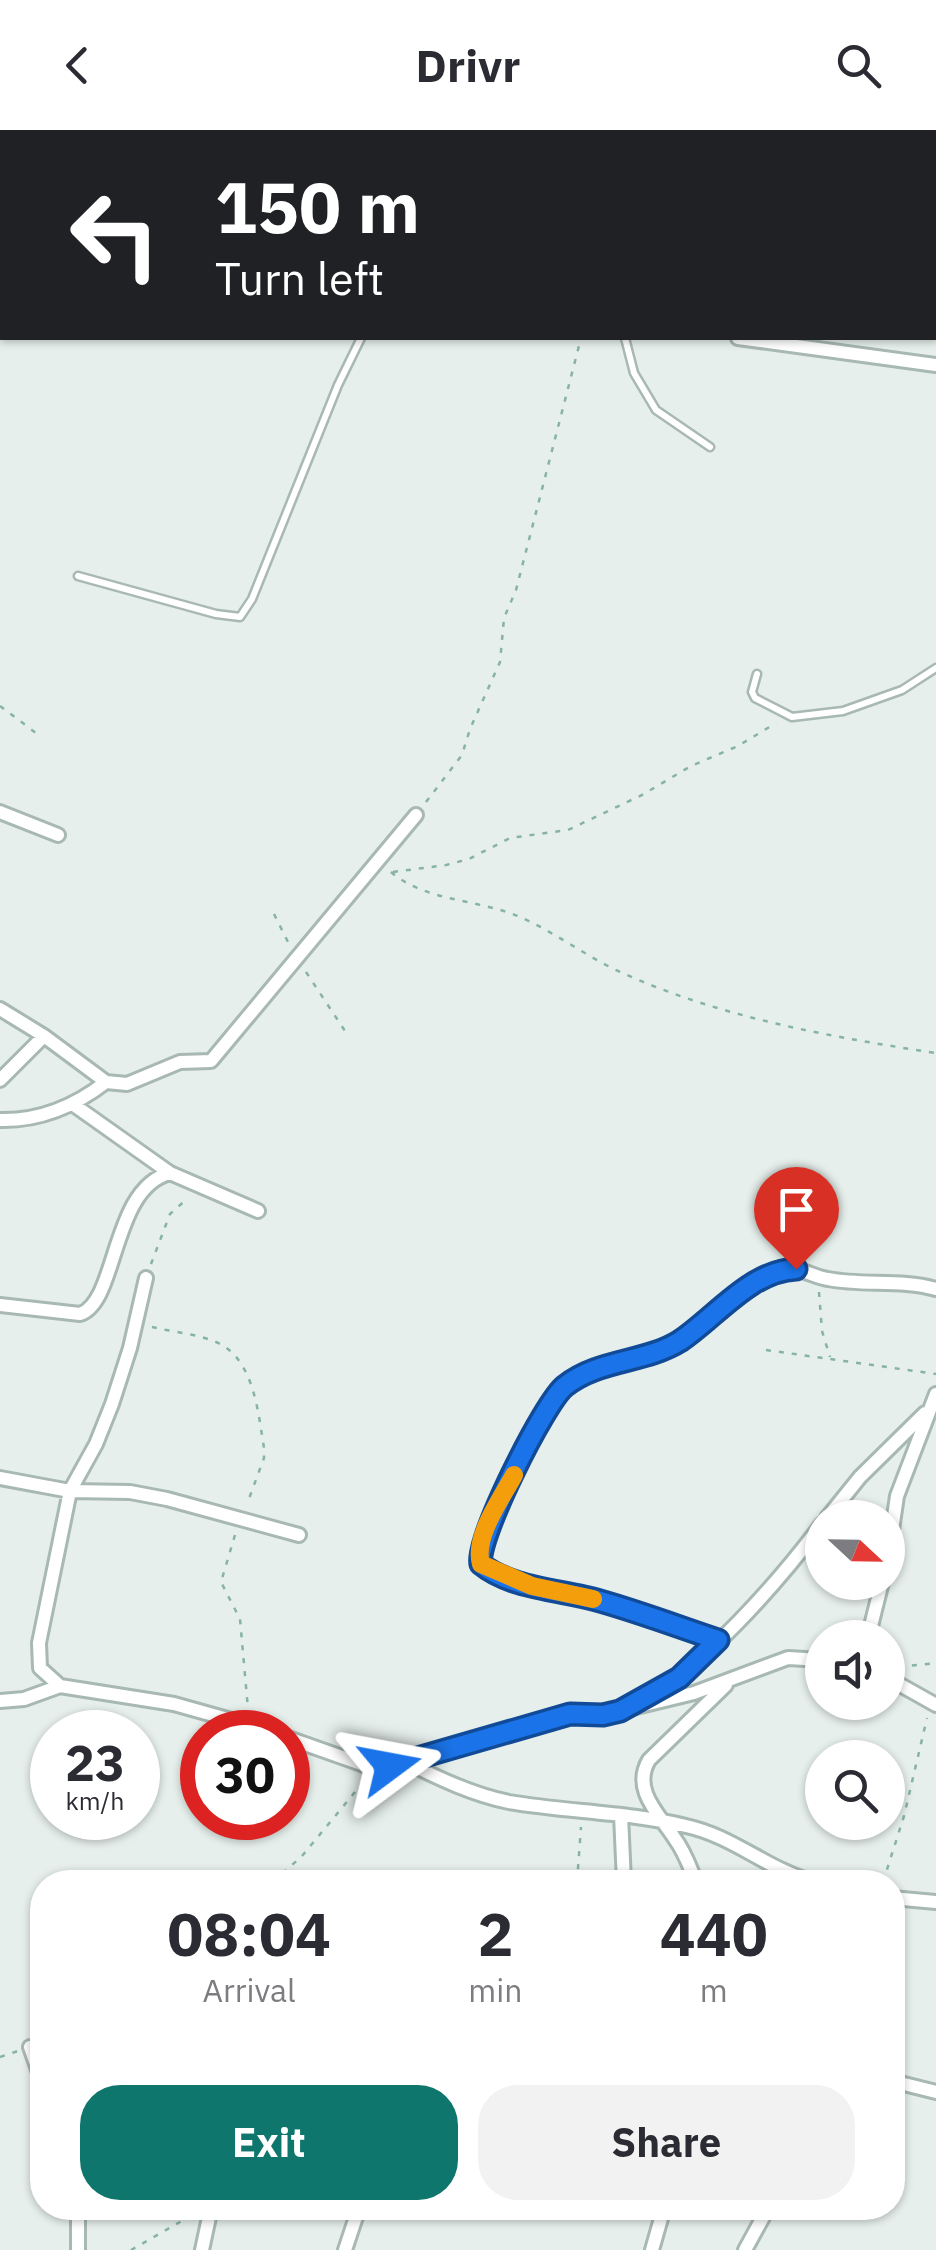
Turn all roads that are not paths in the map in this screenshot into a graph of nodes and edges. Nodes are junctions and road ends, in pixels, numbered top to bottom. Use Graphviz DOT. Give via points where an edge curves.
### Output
graph roads {
  1 [pos="361,340"];
  2 [pos="625,340"];
  3 [pos="753,340"];
  4 [pos="936,365"];
  5 [pos="710,446"];
  6 [pos="78,576"];
  7 [pos="936,668"];
  8 [pos="757,674"];
  9 [pos="0,812"];
  10 [pos="416,816"];
  11 [pos="58,835"];
  12 [pos="0,1010"];
  13 [pos="44,1036"];
  14 [pos="0,1080"];
  15 [pos="106,1082"];
  16 [pos="74,1105"];
  17 [pos="0,1120"];
  18 [pos="170,1173"];
  19 [pos="258,1211"];
  20 [pos="146,1278"];
  21 [pos="936,1289"];
  22 [pos="0,1305"];
  23 [pos="936,1394"];
  24 [pos="930,1408"];
  25 [pos="0,1478"];
  26 [pos="70,1491"];
  27 [pos="841,1500"];
  28 [pos="896,1500"];
  29 [pos="299,1535"];
  30 [pos="805,1542"];
  31 [pos="718,1640"];
  32 [pos="805,1659"];
  33 [pos="732,1680"];
  34 [pos="905,1684"];
  35 [pos="60,1686"];
  36 [pos="0,1701"];
  37 [pos="933,1704"];
  38 [pos="192,1710"];
  39 [pos="620,1711"];
  40 [pos="310,1746"];
  41 [pos="408,1763"];
  42 [pos="621,1815"];
  43 [pos="662,1821"];
  44 [pos="623,1870"];
  45 [pos="691,1870"];
  46 [pos="780,1870"];
  47 [pos="905,1899"];
  48 [pos="936,1902"];
  49 [pos="905,2084"];
  50 [pos="936,2092"];
  51 [pos="78,2220"];
  52 [pos="206,2220"];
  53 [pos="355,2220"];
  54 [pos="661,2220"];
  55 [pos="762,2220"];
  56 [pos="78,2250"];
  57 [pos="202,2250"];
  58 [pos="345,2250"];
  59 [pos="652,2250"];
  60 [pos="746,2250"];
  1 -- 6 [label="lane" via="240,617"];
  2 -- 5 [label="lane" via="634,374 656,410"];
  3 -- 4 [label="street"];
  7 -- 8 [label="lane" via="884,698 792,717 755,698"];
  9 -- 11 [label="street"];
  10 -- 15 [label="street" via="211,1061 180,1062 126,1084"];
  12 -- 13 [label="street"];
  13 -- 14 [label="street"];
  13 -- 15 [label="street"];
  15 -- 16 [label="street"];
  16 -- 17 [label="street"];
  16 -- 18 [label="street"];
  18 -- 19 [label="street"];
  18 -- 22 [label="street" via="158,1176 132,1206 88,1312"];
  20 -- 26 [label="street" via="112,1404"];
  21 -- 31 [label="street" via="780,1271 672,1346 616,1361 563,1387 533,1435 487,1528 481,1564 532,1586 606,1602"];
  23 -- 24 [label="street"];
  24 -- 27 [label="street"];
  24 -- 28 [label="street"];
  25 -- 26 [label="street"];
  26 -- 29 [label="street" via="130,1492"];
  26 -- 35 [label="street" via="38,1644 40,1668"];
  30 -- 31 [label="street"];
  31 -- 39 [label="street" via="679,1678"];
  32 -- 33 [label="street" via="788,1658"];
  33 -- 39 [label="street"];
  33 -- 43 [label="street" via="645,1767 646,1795"];
  34 -- 37 [label="street"];
  35 -- 36 [label="street"];
  35 -- 38 [label="street"];
  39 -- 41 [label="street" via="570,1714"];
  40 -- 41 [label="street" via="374,1768"];
  41 -- 42 [label="street" via="497,1799"];
  42 -- 43 [label="street"];
  42 -- 44 [label="street"];
  43 -- 45 [label="street"];
  43 -- 46 [label="street" via="715,1834"];
  47 -- 48 [label="street"];
  49 -- 50 [label="street"];
  51 -- 56 [label="street"];
  52 -- 57 [label="street"];
  53 -- 58 [label="street"];
  54 -- 59 [label="street"];
  55 -- 60 [label="street"];
}
